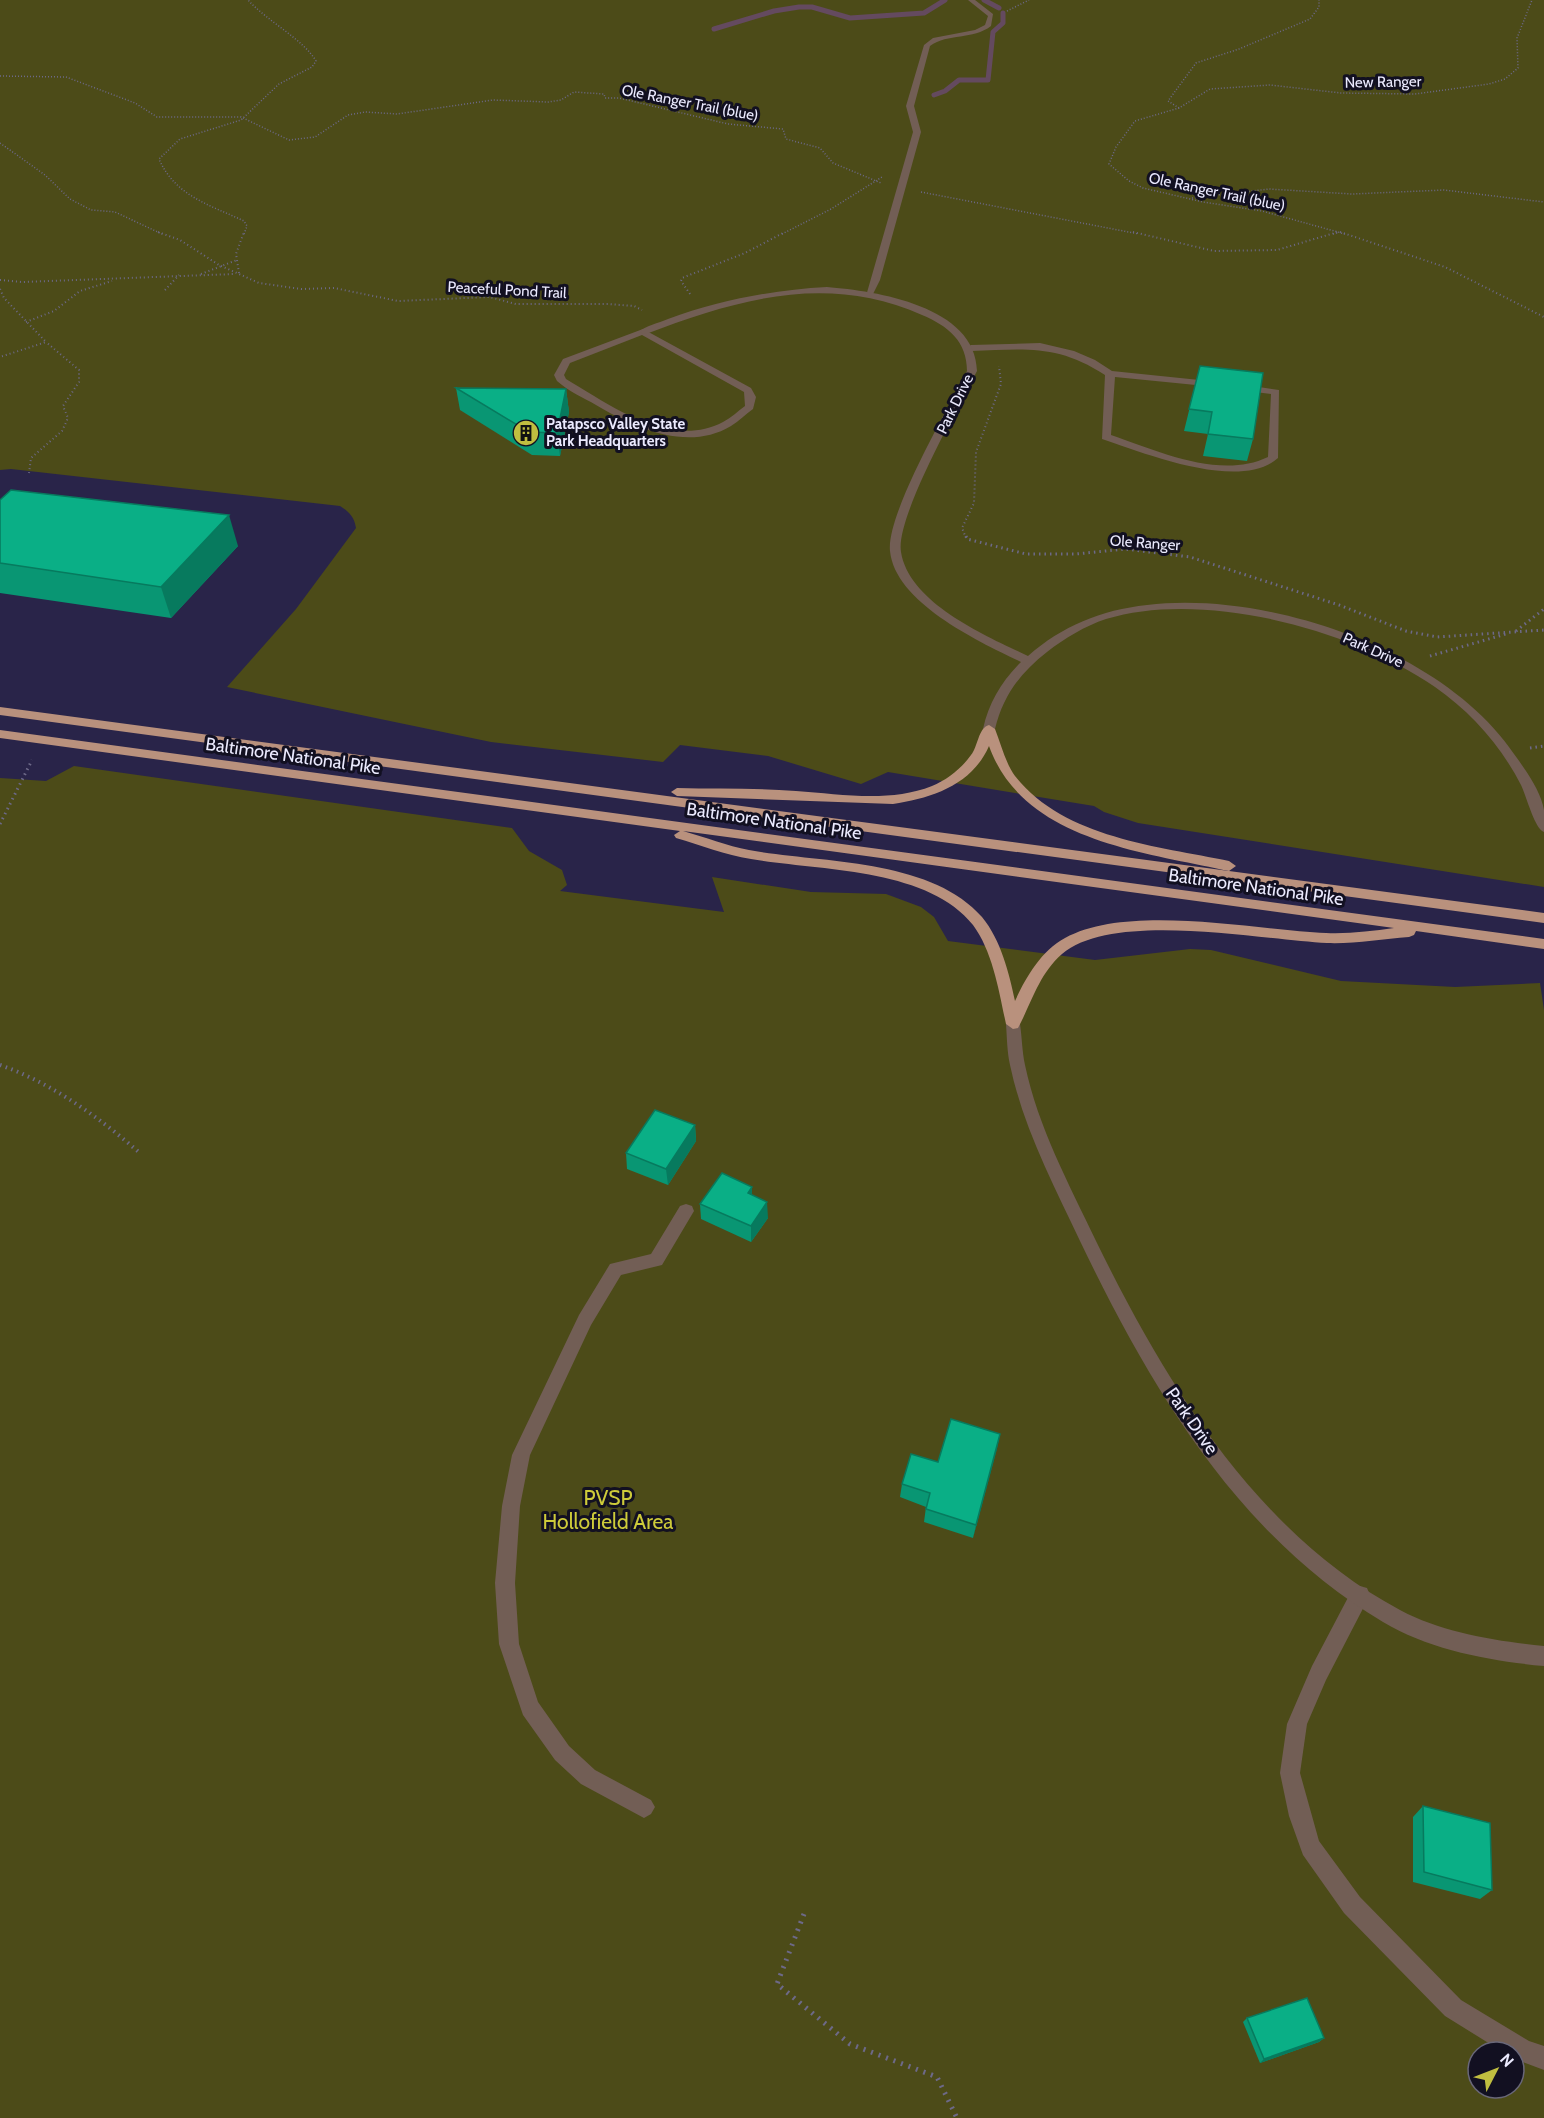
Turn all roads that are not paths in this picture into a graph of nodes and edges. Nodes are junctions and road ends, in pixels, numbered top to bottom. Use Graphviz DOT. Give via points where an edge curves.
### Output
graph roads {
  1 [pos="971,0"];
  2 [pos="869,294"];
  3 [pos="643,332"];
  4 [pos="971,348"];
  5 [pos="1110,374"];
  6 [pos="1029,661"];
  7 [pos="0,711"];
  8 [pos="989,729"];
  9 [pos="0,734"];
  10 [pos="599,790"];
  11 [pos="632,820"];
  12 [pos="1544,828"];
  13 [pos="1317,886"];
  14 [pos="1544,918"];
  15 [pos="1439,930"];
  16 [pos="1544,944"];
  17 [pos="1013,1024"];
  18 [pos="686,1210"];
  19 [pos="1360,1595"];
  20 [pos="1544,1656"];
  21 [pos="644,1807"];
  22 [pos="1544,2058"];
  1 -- 2 [label="street" via="991,15 988,26 977,32 935,39 927,45 910,106 917,132"];
  2 -- 3 [label="street, Park Drive" via="795,290 748,296"];
  2 -- 4 [label="street, Park Drive" via="927,313 955,330"];
  3 -- 3 [label="street, Park Drive" via="566,361 559,375 562,381 643,427 664,433 705,431 741,416 750,407 748,390"];
  4 -- 5 [label="street" via="1040,346 1071,352"];
  4 -- 6 [label="street, Park Drive" via="972,371 900,517 895,549 907,579 934,606 972,632"];
  5 -- 5 [label="street" via="1106,437 1210,466 1247,469 1273,458 1276,392"];
  6 -- 8 [label="street, Park Drive" via="999,695"];
  6 -- 12 [label="street, Park Drive" via="1069,632 1108,615 1144,609 1232,610 1369,646 1405,663 1466,706 1508,751 1525,777"];
  7 -- 10 [label="main road, Baltimore National Pike"];
  8 -- 10 [label="main road" via="977,757 959,776 919,796 857,800"];
  8 -- 13 [label="main road" via="1011,778 1035,803 1077,828"];
  9 -- 11 [label="main road, Baltimore National Pike"];
  10 -- 13 [label="main road, Baltimore National Pike"];
  11 -- 15 [label="main road, Baltimore National Pike"];
  11 -- 17 [label="main road" via="748,854 896,877 936,888 960,903 978,921 1003,981"];
  13 -- 14 [label="main road, Baltimore National Pike"];
  15 -- 16 [label="main road, Baltimore National Pike"];
  15 -- 17 [label="main road" via="1330,938 1177,927 1118,928 1080,937 1054,954 1029,983"];
  17 -- 19 [label="street, Park Drive" via="1017,1065 1034,1116 1110,1287 1149,1356 1199,1436 1280,1532 1337,1581"];
  18 -- 21 [label="street" via="656,1260 616,1269 585,1320 521,1455 511,1506 506,1572 509,1644 530,1708 562,1753 588,1777"];
  19 -- 20 [label="street, Park Drive" via="1392,1617 1456,1641"];
  19 -- 22 [label="street" via="1319,1672 1297,1724 1290,1773 1311,1847 1352,1905 1453,2008 1523,2051"];
}
